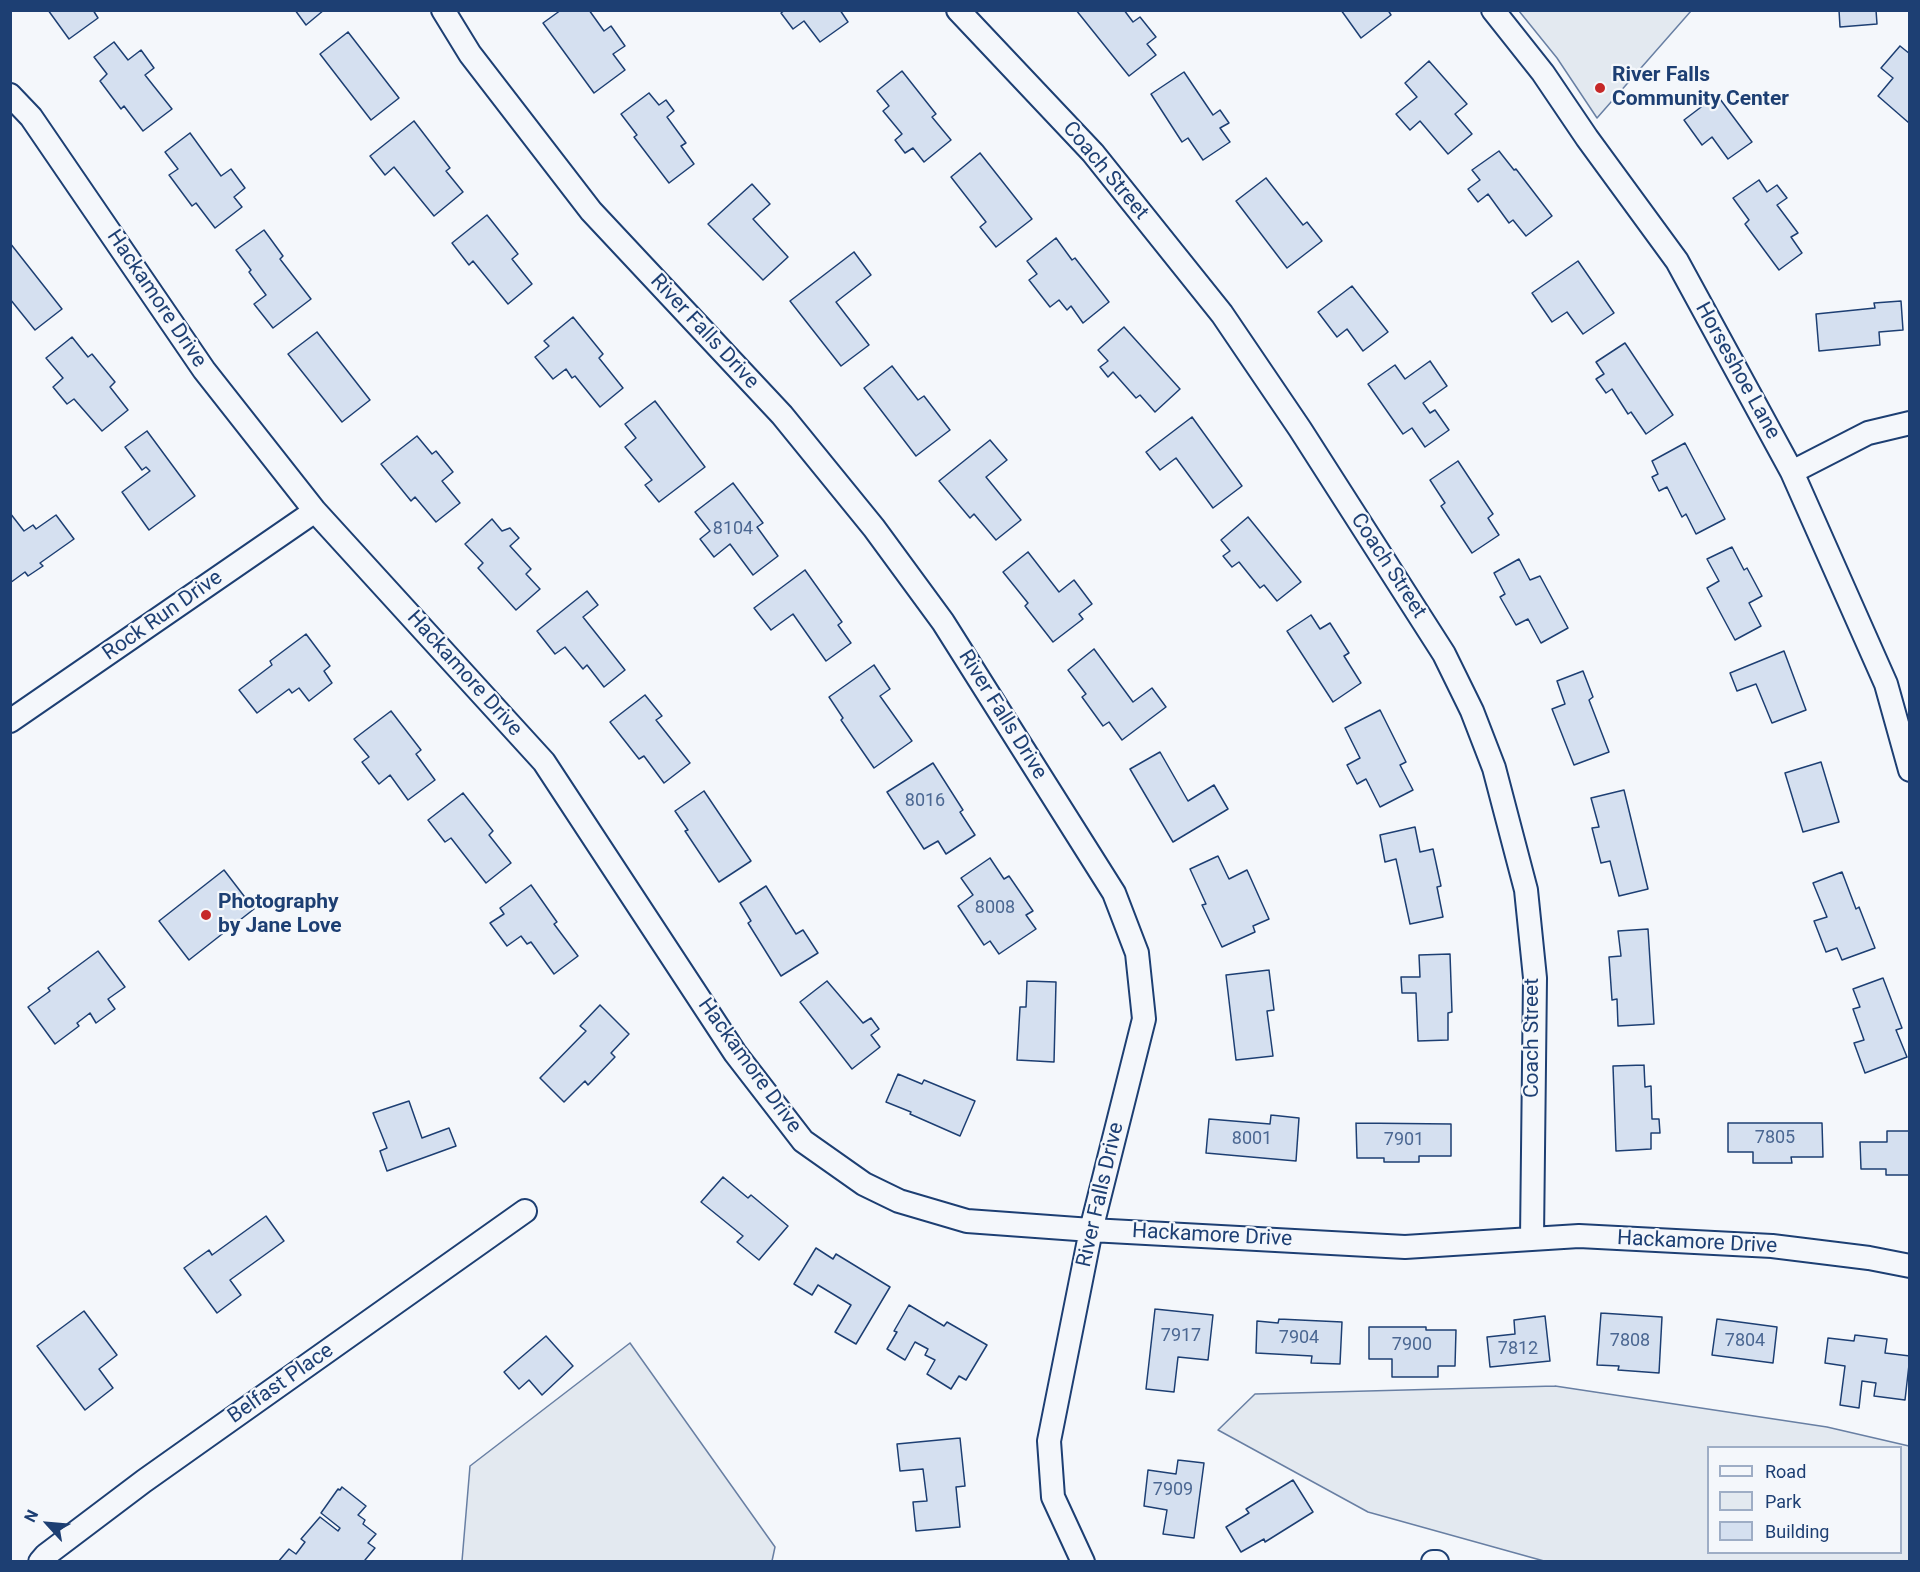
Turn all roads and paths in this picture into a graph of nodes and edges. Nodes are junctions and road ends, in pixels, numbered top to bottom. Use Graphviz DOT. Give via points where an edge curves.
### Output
graph roads {
  1 [pos="443,10"];
  2 [pos="958,10"];
  3 [pos="1493,10"];
  4 [pos="10,95"];
  5 [pos="1910,423"];
  6 [pos="1792,472"];
  7 [pos="315,511"];
  8 [pos="10,721"];
  9 [pos="1910,770"];
  10 [pos="525,1211"];
  11 [pos="1091,1230"];
  12 [pos="1532,1238"];
  13 [pos="1910,1266"];
  14 [pos="40,1562"];
  15 [pos="1083,1562"];
  1 -- 11 [label="street, River Falls Drive" via="470,54 591,210 782,415 874,528 943,622 1114,893 1137,953 1144,1019"];
  2 -- 12 [label="street, Coach Street" via="1093,153 1222,314 1444,654 1472,711 1494,768 1526,890 1535,978"];
  3 -- 6 [label="street, Horseshoe Lane" via="1543,73 1677,261"];
  4 -- 7 [label="street, Hackamore Drive" via="31,117 204,370"];
  5 -- 6 [label="street" via="1869,434"];
  6 -- 9 [label="street, Horseshoe Lane" via="1886,684"];
  7 -- 8 [label="street, Rock Run Drive"];
  7 -- 11 [label="street, Hackamore Drive" via="544,762 735,1053 803,1141 864,1184 899,1201 967,1221"];
  10 -- 14 [label="street, Belfast Place" via="144,1481"];
  11 -- 12 [label="street, Hackamore Drive" via="1406,1247"];
  11 -- 15 [label="street, River Falls Drive" via="1049,1441 1053,1497"];
  12 -- 13 [label="street, Hackamore Drive" via="1579,1236 1772,1246"];
}
